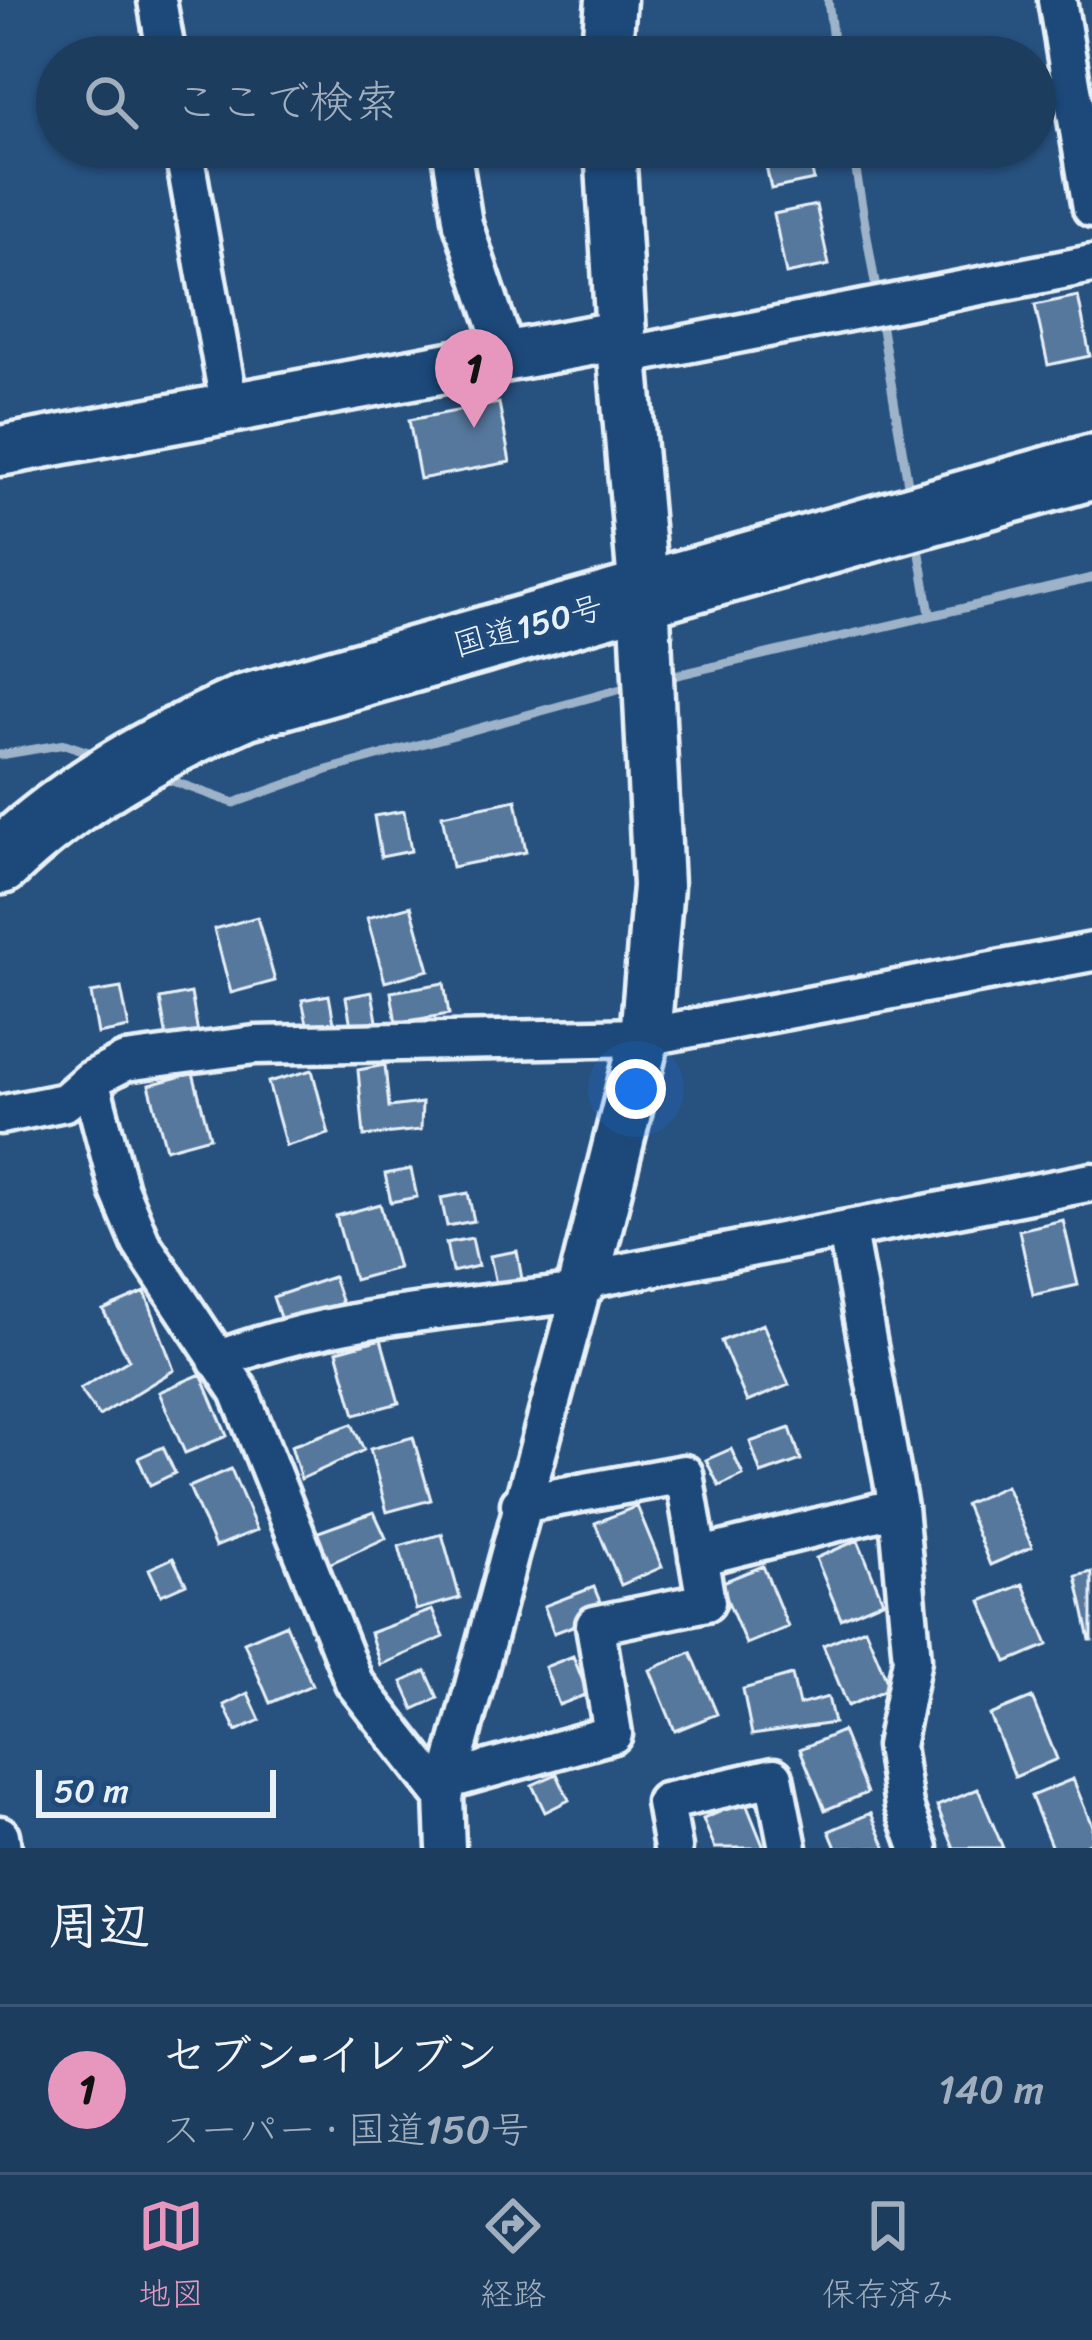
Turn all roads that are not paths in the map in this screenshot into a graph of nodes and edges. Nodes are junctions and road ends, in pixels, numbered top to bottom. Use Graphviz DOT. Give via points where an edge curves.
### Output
graph roads {
  1 [pos="157,0"];
  2 [pos="610,0"];
  3 [pos="1057,0"];
  4 [pos="163,36"];
  5 [pos="607,36"];
  6 [pos="187,168"];
  7 [pos="454,168"];
  8 [pos="611,168"];
  9 [pos="1092,208"];
  10 [pos="1092,264"];
  11 [pos="623,346"];
  12 [pos="508,359"];
  13 [pos="230,409"];
  14 [pos="0,451"];
  15 [pos="1092,466"];
  16 [pos="644,595"];
  17 [pos="0,862"];
  18 [pos="1092,952"];
  19 [pos="645,1036"];
  20 [pos="90,1080"];
  21 [pos="0,1090"];
  22 [pos="0,1115"];
  23 [pos="1092,1182"];
  24 [pos="847,1232"];
  25 [pos="582,1287"];
  26 [pos="217,1360"];
  27 [pos="520,1504"];
  28 [pos="898,1507"];
  29 [pos="698,1557"];
  30 [pos="446,1789"];
  31 [pos="0,1835"];
  32 [pos="2,1848"];
  33 [pos="446,1848"];
  34 [pos="673,1848"];
  35 [pos="788,1848"];
  36 [pos="919,1848"];
  1 -- 4 [label="street"];
  2 -- 5 [label="street"];
  3 -- 9 [label="street"];
  6 -- 13 [label="street"];
  7 -- 12 [label="street" via="463,224"];
  8 -- 11 [label="street"];
  10 -- 11 [label="street"];
  11 -- 12 [label="street"];
  11 -- 16 [label="street"];
  12 -- 13 [label="street"];
  13 -- 14 [label="street"];
  15 -- 16 [label="highway, 国道150号"];
  16 -- 17 [label="highway, 国道150号" via="245,707 166,741"];
  16 -- 19 [label="street" via="658,886"];
  18 -- 19 [label="street"];
  19 -- 20 [label="street" via="254,1045 125,1063"];
  19 -- 25 [label="street"];
  20 -- 21 [label="street"];
  20 -- 22 [label="street" via="65,1102"];
  20 -- 26 [label="street" via="142,1243"];
  23 -- 24 [label="street"];
  24 -- 25 [label="street"];
  24 -- 28 [label="street"];
  25 -- 26 [label="street" via="272,1339"];
  25 -- 27 [label="street"];
  26 -- 30 [label="street" via="239,1391 354,1682"];
  27 -- 29 [label="street" via="684,1474"];
  27 -- 30 [label="street"];
  28 -- 29 [label="street"];
  28 -- 36 [label="street" via="912,1658 895,1746"];
  29 -- 30 [label="street" via="706,1603 595,1625 614,1734"];
  30 -- 33 [label="street"];
  31 -- 32 [label="street"];
  34 -- 35 [label="street" via="665,1802 774,1777"];
}
